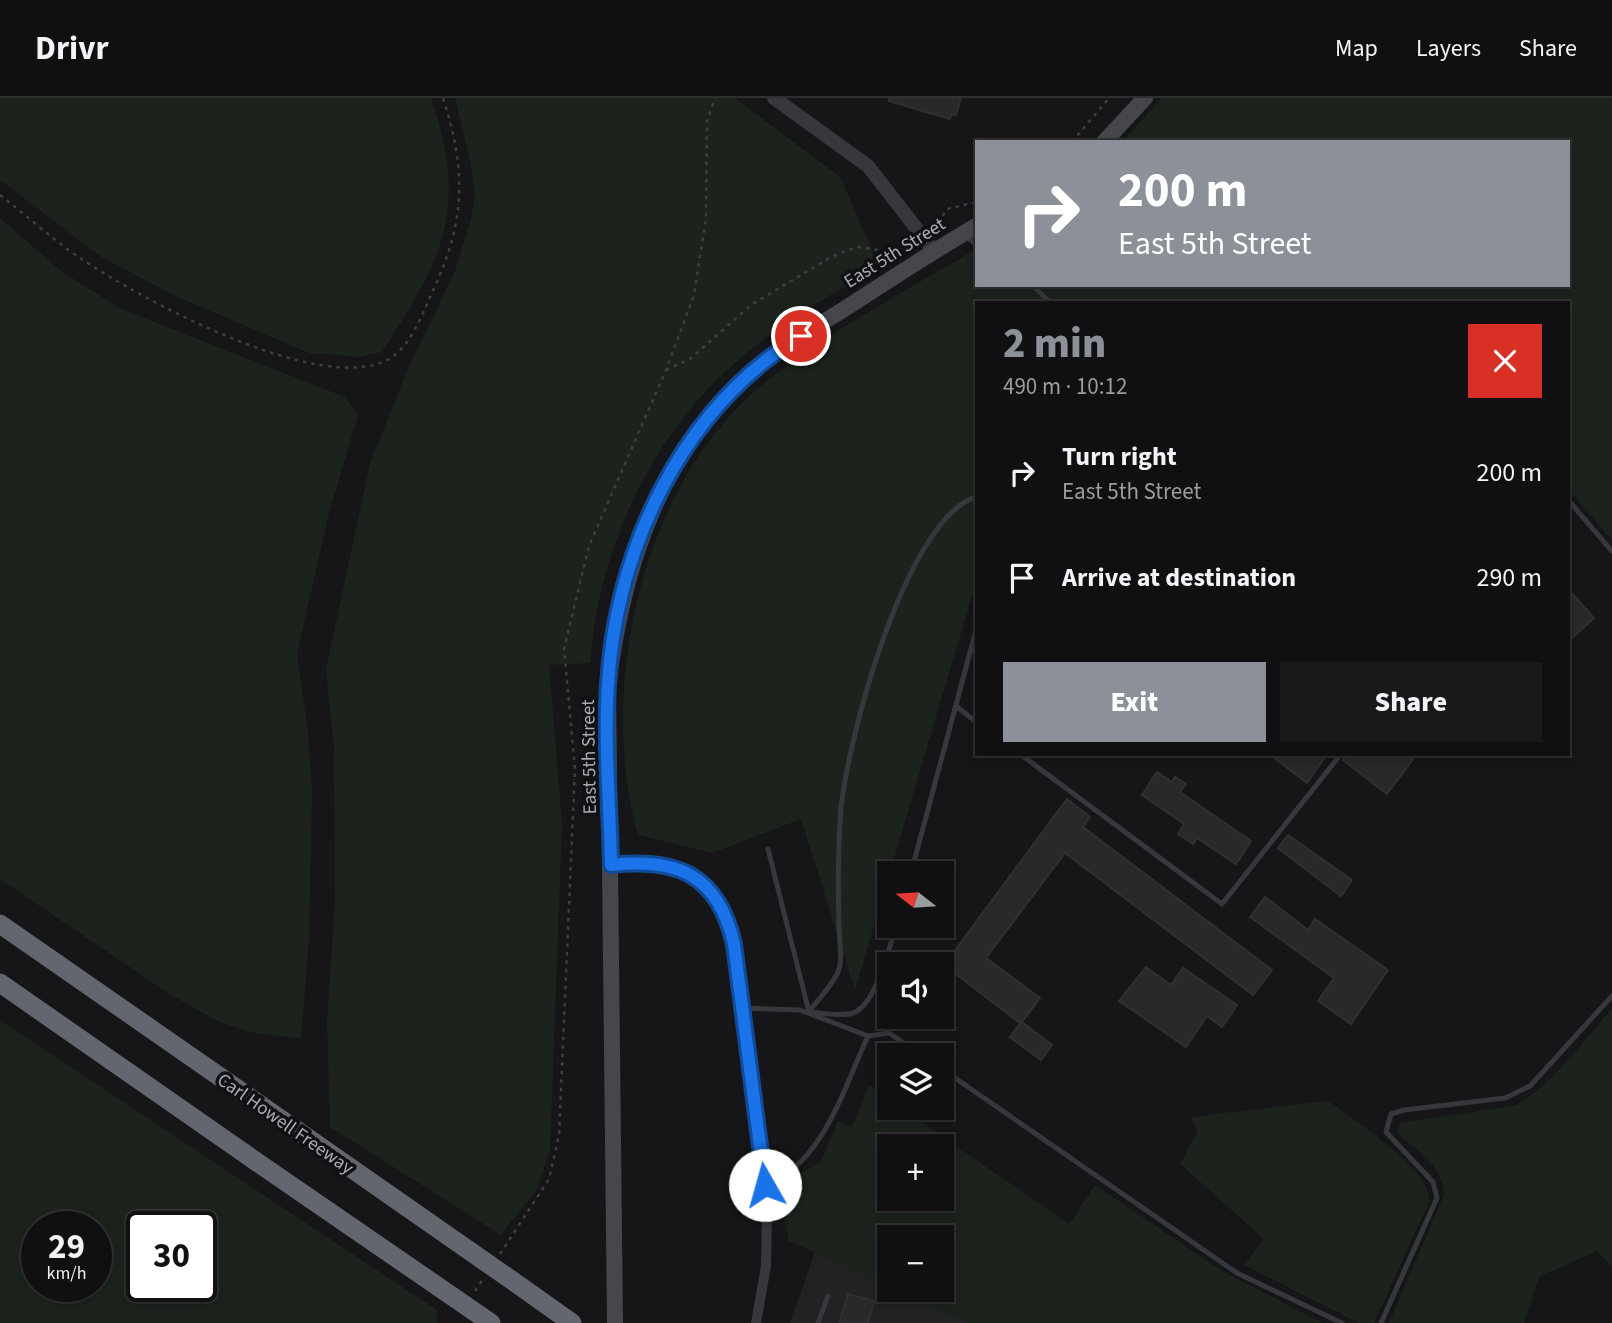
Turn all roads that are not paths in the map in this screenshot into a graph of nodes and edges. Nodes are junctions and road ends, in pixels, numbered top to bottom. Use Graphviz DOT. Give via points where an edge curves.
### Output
graph roads {
  1 [pos="774,98"];
  2 [pos="1145,98"];
  3 [pos="1106,140"];
  4 [pos="970,230"];
  5 [pos="934,251"];
  6 [pos="1034,287"];
  7 [pos="1049,301"];
  8 [pos="975,499"];
  9 [pos="1570,502"];
  10 [pos="1612,551"];
  11 [pos="975,634"];
  12 [pos="956,706"];
  13 [pos="975,721"];
  14 [pos="1023,756"];
  15 [pos="1339,756"];
  16 [pos="768,849"];
  17 [pos="914,861"];
  18 [pos="611,865"];
  19 [pos="0,924"];
  20 [pos="892,938"];
  21 [pos="0,983"];
  22 [pos="1612,996"];
  23 [pos="743,1008"];
  24 [pos="809,1012"];
  25 [pos="868,1036"];
  26 [pos="904,1043"];
  27 [pos="954,1077"];
  28 [pos="765,1185"];
  29 [pos="828,1296"];
  30 [pos="491,1323"];
  31 [pos="572,1323"];
  32 [pos="615,1323"];
  33 [pos="756,1323"];
  34 [pos="818,1323"];
  35 [pos="1342,1323"];
  36 [pos="1381,1323"];
  1 -- 5 [label="street" via="868,166"];
  2 -- 3 [label="main road"];
  4 -- 5 [label="main road, East 5th Street"];
  5 -- 18 [label="main road, East 5th Street" via="756,369 714,410 664,484 638,544 615,631 608,685"];
  6 -- 7 [label="lane"];
  8 -- 24 [label="lane" via="956,509 935,534 888,624 870,678 849,758 840,818 839,970"];
  9 -- 10 [label="lane"];
  11 -- 12 [label="lane"];
  12 -- 13 [label="lane"];
  12 -- 17 [label="lane"];
  14 -- 15 [label="lane" via="1222,904"];
  16 -- 24 [label="lane"];
  18 -- 23 [label="street" via="659,863 684,872 708,890 731,930"];
  18 -- 32 [label="main road, East 5th Street"];
  19 -- 31 [label="highway, Carl Howell Freeway, bridge"];
  20 -- 24 [label="lane" via="877,984 861,1009"];
  21 -- 30 [label="highway, bridge"];
  22 -- 36 [label="lane" via="1530,1087 1505,1098 1391,1114 1386,1132 1433,1182 1437,1198"];
  23 -- 24 [label="lane"];
  23 -- 28 [label="street"];
  24 -- 25 [label="lane"];
  25 -- 26 [label="lane" via="889,1033"];
  25 -- 28 [label="lane" via="803,1162"];
  27 -- 35 [label="lane" via="1237,1273"];
  28 -- 33 [label="street" via="767,1248"];
  29 -- 34 [label="lane"];
}
